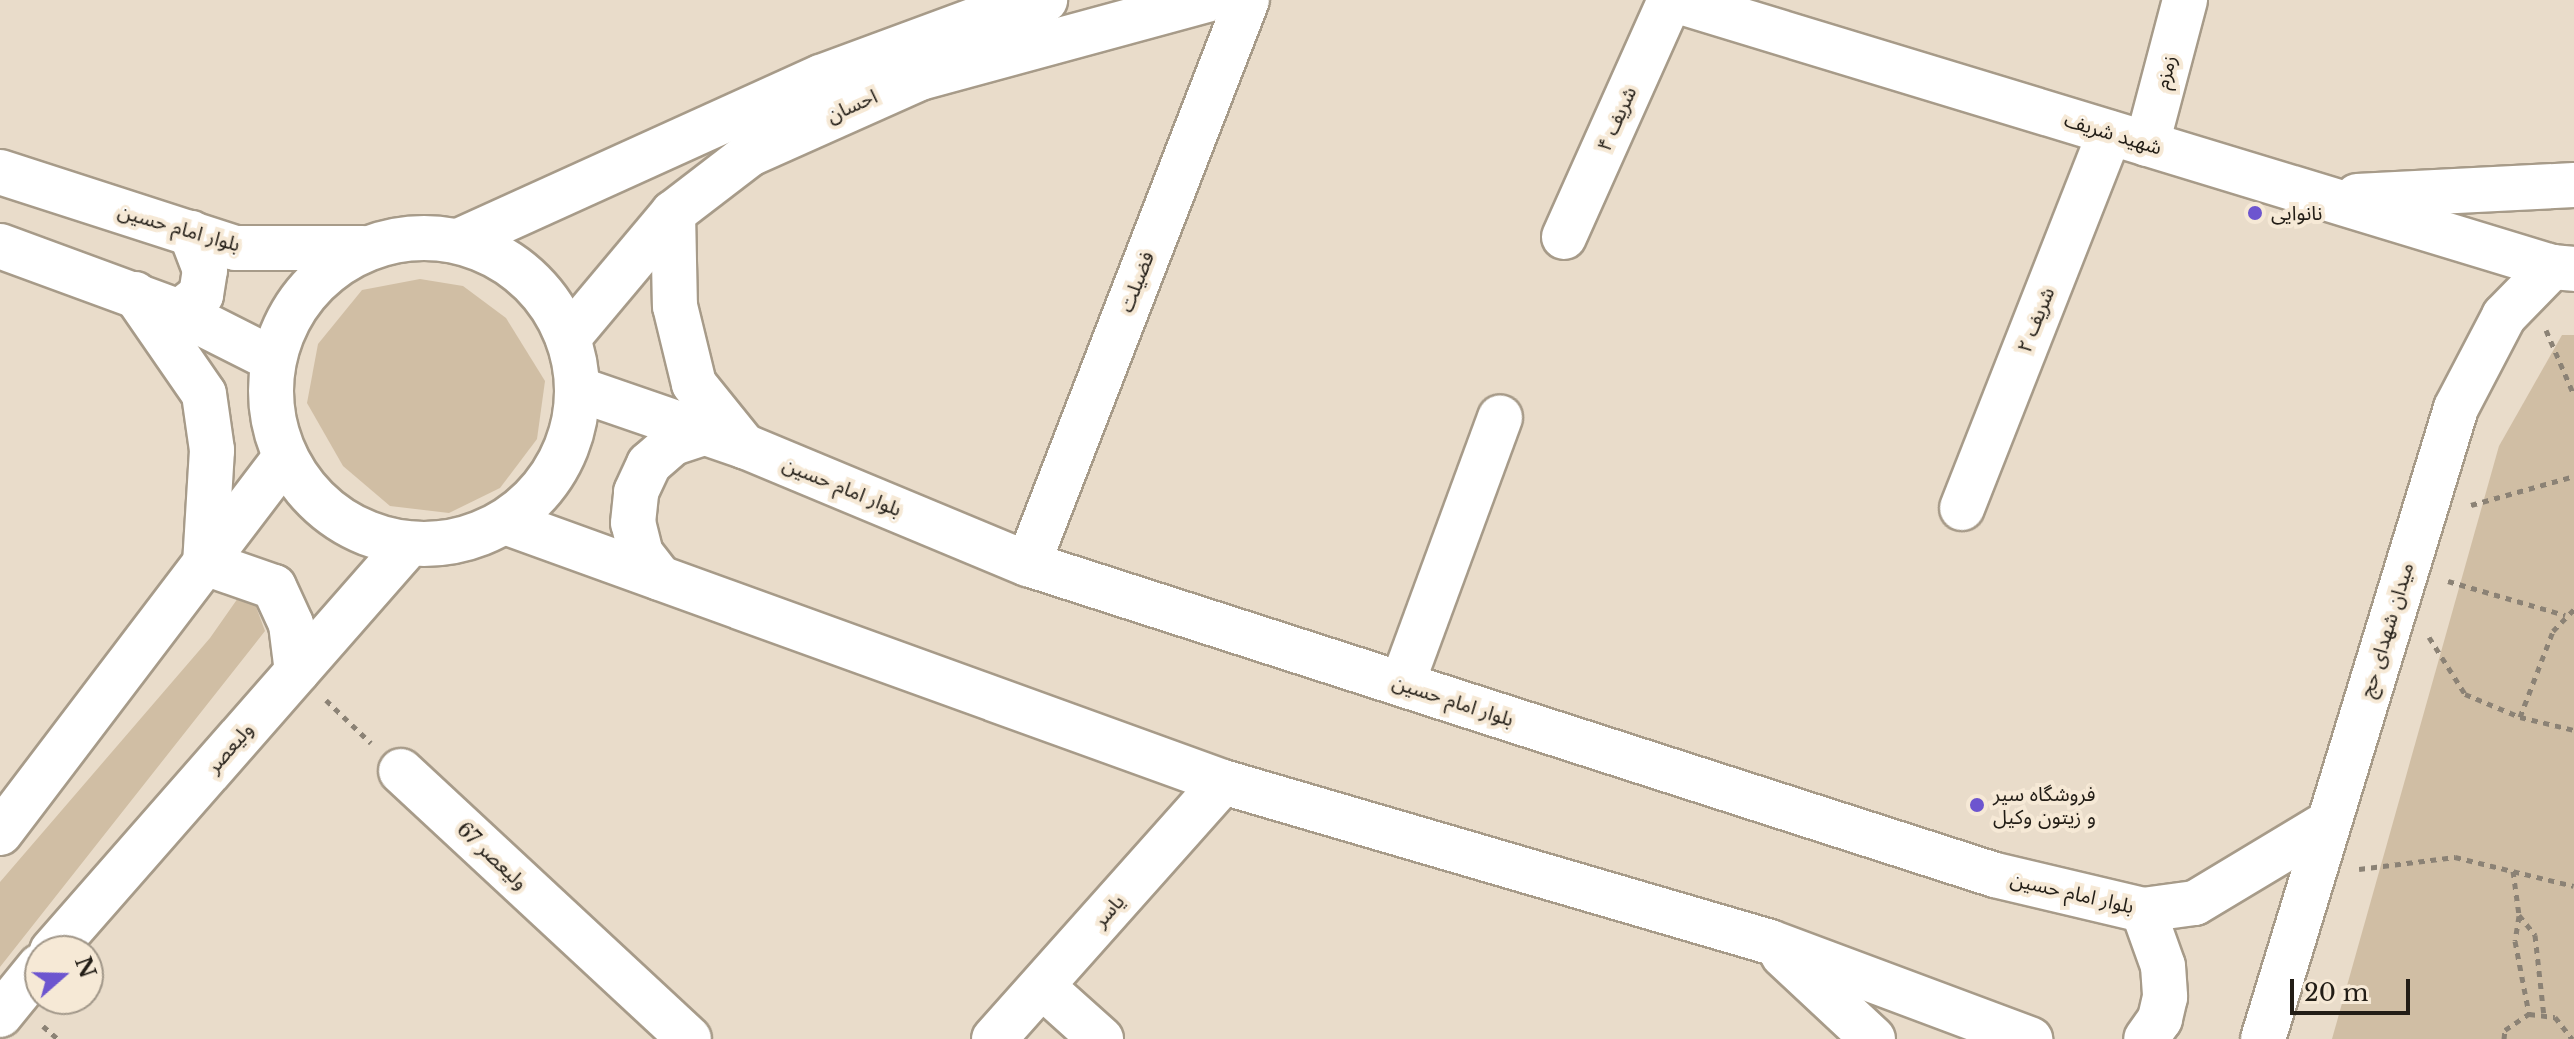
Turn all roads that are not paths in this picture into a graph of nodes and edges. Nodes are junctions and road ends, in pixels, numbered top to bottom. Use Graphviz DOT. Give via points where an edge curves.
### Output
graph roads {
  1 [pos="1045,0"];
  2 [pos="1208,0"];
  3 [pos="1247,0"];
  4 [pos="1672,0"];
  5 [pos="2185,0"];
  6 [pos="1750,11"];
  7 [pos="2128,138"];
  8 [pos="0,172"];
  9 [pos="2574,185"];
  10 [pos="2326,198"];
  11 [pos="673,213"];
  12 [pos="191,233"];
  13 [pos="1564,237"];
  14 [pos="461,240"];
  15 [pos="0,246"];
  16 [pos="363,248"];
  17 [pos="2551,276"];
  18 [pos="135,294"];
  19 [pos="179,312"];
  20 [pos="568,338"];
  21 [pos="272,359"];
  22 [pos="578,389"];
  23 [pos="1500,417"];
  24 [pos="703,433"];
  25 [pos="744,446"];
  26 [pos="285,458"];
  27 [pos="1962,508"];
  28 [pos="505,522"];
  29 [pos="408,545"];
  30 [pos="205,563"];
  31 [pos="1028,564"];
  32 [pos="660,578"];
  33 [pos="297,672"];
  34 [pos="1402,684"];
  35 [pos="401,771"];
  36 [pos="1223,782"];
  37 [pos="2328,823"];
  38 [pos="0,833"];
  39 [pos="2143,910"];
  40 [pos="66,935"];
  41 [pos="1770,942"];
  42 [pos="24,986"];
  43 [pos="1043,987"];
  44 [pos="0,1015"];
  45 [pos="689,1039"];
  46 [pos="994,1039"];
  47 [pos="1101,1039"];
  48 [pos="1873,1039"];
  49 [pos="2030,1039"];
  50 [pos="2146,1039"];
  51 [pos="2263,1039"];
  1 -- 14 [label="main road, احسان" via="991,14 821,77"];
  2 -- 11 [label="main road, احسان" via="1002,52 907,83 750,154"];
  3 -- 31 [label="main road, فضیلت"];
  4 -- 6 [label="main road, شهید شریف"];
  4 -- 13 [label="main road, شریف ۴"];
  5 -- 7 [label="main road, زمزم"];
  6 -- 7 [label="main road, شهید شریف"];
  7 -- 10 [label="main road, شهید شریف"];
  7 -- 27 [label="main road, شریف ۲"];
  8 -- 12 [label="main road, بلوار امام حسین"];
  9 -- 10 [label="main road"];
  10 -- 17 [label="main road, شهید شریف"];
  11 -- 20 [label="main road, احسان"];
  11 -- 25 [label="main road" via="675,306 694,384"];
  12 -- 16 [label="main road, بلوار امام حسین" via="235,248"];
  12 -- 19 [label="main road" via="205,270 201,295"];
  14 -- 16 [label="main road" via="410,236"];
  14 -- 20 [label="main road" via="505,259 542,293"];
  15 -- 18 [label="main road"];
  16 -- 21 [label="main road" via="321,275 291,313"];
  17 -- 37 [label="main road, میدان شهدای حج" via="2504,316 2456,408"];
  18 -- 19 [label="main road"];
  18 -- 30 [label="main road" via="204,394 212,450"];
  19 -- 21 [label="main road"];
  20 -- 22 [label="main road"];
  21 -- 26 [label="main road" via="271,408"];
  22 -- 24 [label="main road, بلوار امام حسین"];
  22 -- 28 [label="main road" via="570,440 545,486"];
  23 -- 34 [label="main road"];
  24 -- 25 [label="main road, بلوار امام حسین"];
  24 -- 32 [label="main road" via="673,443 649,464 636,492 633,523 641,554"];
  25 -- 31 [label="main road, بلوار امام حسین"];
  26 -- 29 [label="main road" via="316,501 347,523"];
  26 -- 30 [label="main road"];
  28 -- 29 [label="main road" via="460,541"];
  28 -- 32 [label="main road"];
  29 -- 33 [label="main road, ولیعصر"];
  30 -- 33 [label="main road" via="274,587 291,624"];
  30 -- 38 [label="main road"];
  31 -- 34 [label="main road, بلوار امام حسین"];
  32 -- 36 [label="main road"];
  33 -- 40 [label="main road, ولیعصر"];
  34 -- 39 [label="main road, بلوار امام حسین" via="1995,875"];
  35 -- 45 [label="main road, ولیعصر 67"];
  36 -- 41 [label="main road"];
  36 -- 43 [label="main road, یاسر"];
  37 -- 39 [label="main road, بلوار امام حسین" via="2195,903"];
  37 -- 51 [label="main road, میدان شهدای حج"];
  39 -- 50 [label="main road" via="2163,966 2165,997 2160,1019"];
  41 -- 48 [label="main road"];
  41 -- 49 [label="main road"];
  42 -- 44 [label="main road"];
  43 -- 46 [label="main road, یاسر"];
  43 -- 47 [label="main road"];
}
